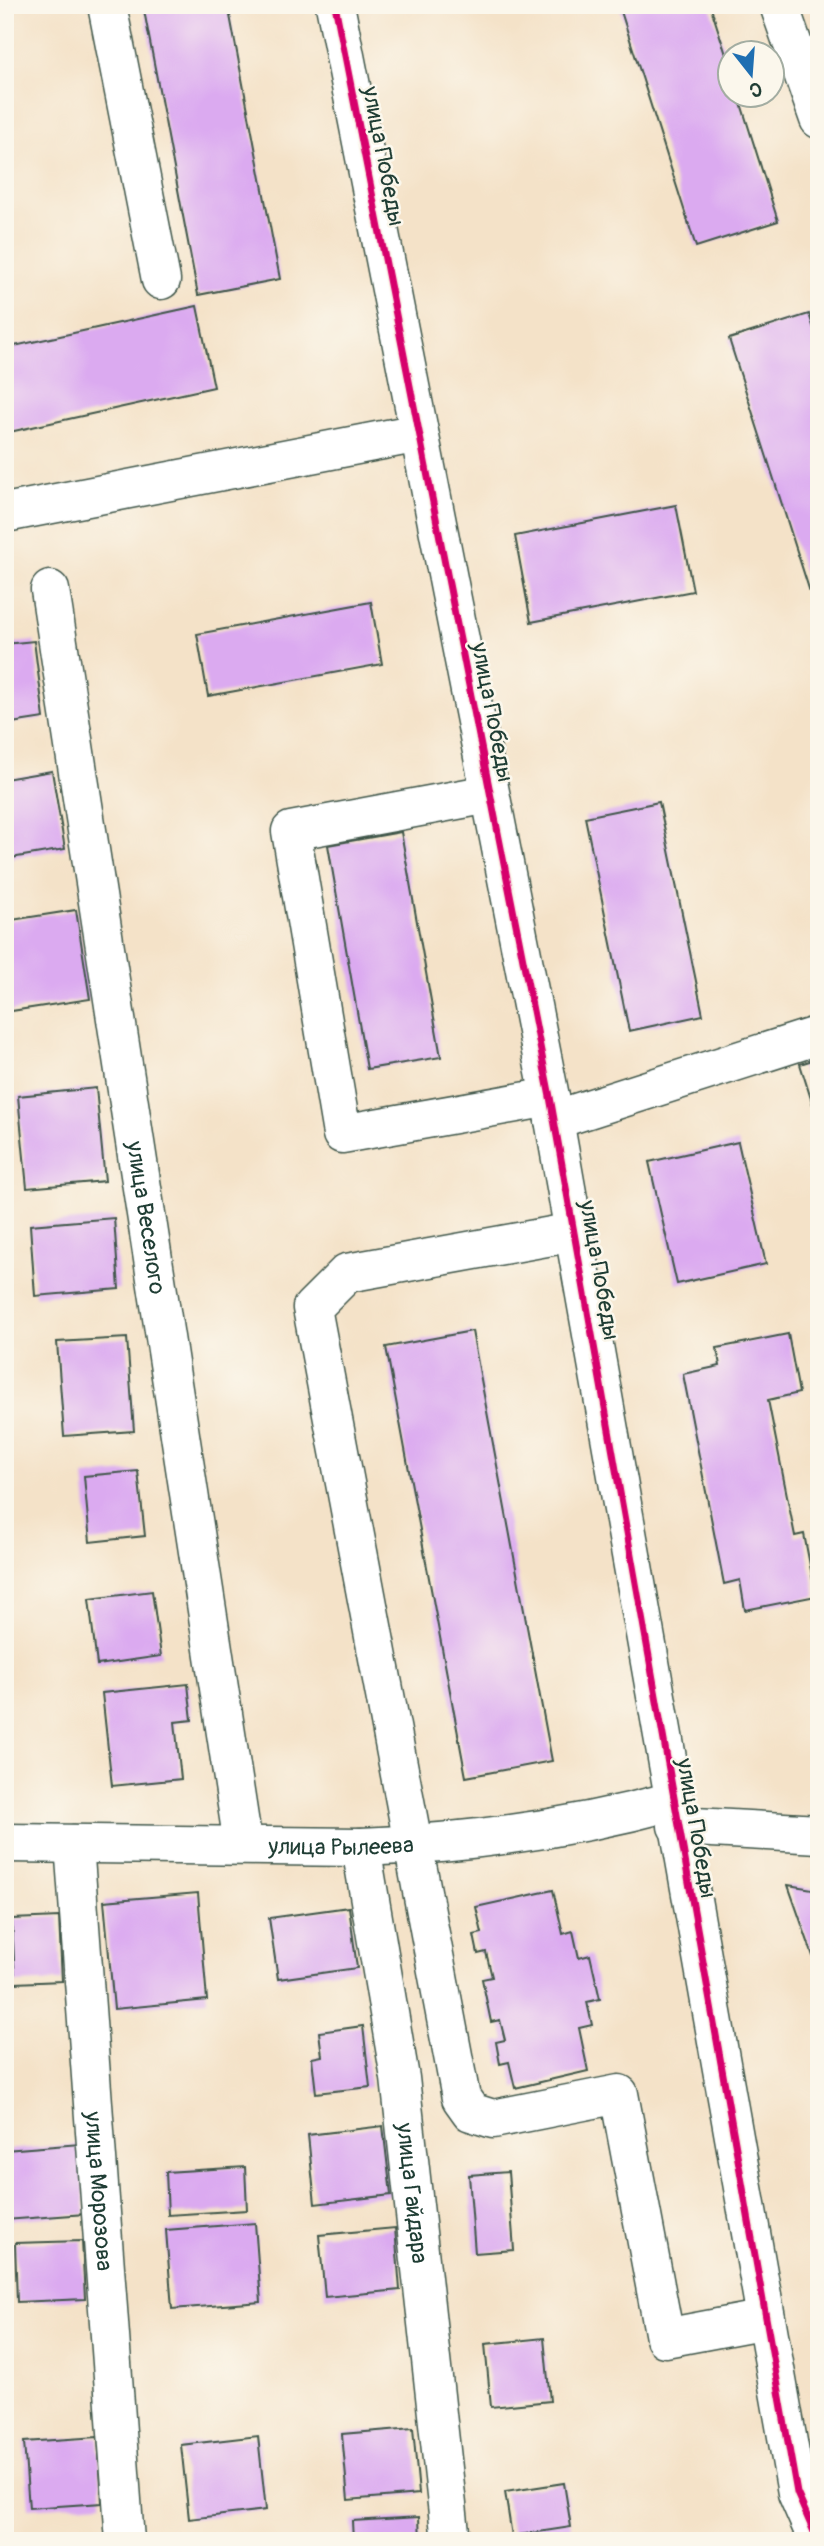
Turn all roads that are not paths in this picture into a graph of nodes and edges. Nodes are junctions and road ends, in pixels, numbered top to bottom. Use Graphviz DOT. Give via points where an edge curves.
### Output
graph roads {
  1 [pos="107,5"];
  2 [pos="335,5"];
  3 [pos="779,5"];
  4 [pos="819,119"];
  5 [pos="161,280"];
  6 [pos="419,433"];
  7 [pos="5,513"];
  8 [pos="50,590"];
  9 [pos="489,794"];
  10 [pos="819,1035"];
  11 [pos="552,1109"];
  12 [pos="573,1232"];
  13 [pos="675,1814"];
  14 [pos="819,1834"];
  15 [pos="5,1843"];
  16 [pos="74,1843"];
  17 [pos="243,1844"];
  18 [pos="415,1845"];
  19 [pos="361,1847"];
  20 [pos="766,2319"];
  21 [pos="125,2541"];
  22 [pos="451,2541"];
  23 [pos="818,2541"];
  1 -- 5 [label="street"];
  2 -- 6 [label="street, улица Победы"];
  3 -- 4 [label="street"];
  6 -- 7 [label="street"];
  6 -- 9 [label="street, улица Победы"];
  8 -- 17 [label="street, улица Веселого"];
  9 -- 11 [label="street, улица Победы"];
  9 -- 11 [label="street" via="291,831 342,1134"];
  10 -- 11 [label="street"];
  11 -- 12 [label="street, улица Победы"];
  12 -- 13 [label="street, улица Победы"];
  12 -- 18 [label="street" via="347,1273 312,1308"];
  13 -- 14 [label="street, улица Рылеева"];
  13 -- 18 [label="street, улица Рылеева"];
  13 -- 20 [label="street, улица Победы"];
  15 -- 16 [label="street, улица Рылеева"];
  16 -- 17 [label="street, улица Рылеева"];
  16 -- 21 [label="street, улица Морозова"];
  17 -- 19 [label="street, улица Рылеева"];
  18 -- 19 [label="street, улица Рылеева"];
  18 -- 20 [label="street" via="461,2098 471,2112 493,2119 619,2094 664,2339"];
  19 -- 22 [label="street, улица Гайдара" via="400,2078"];
  20 -- 23 [label="street, улица Победы" via="797,2493"];
}
